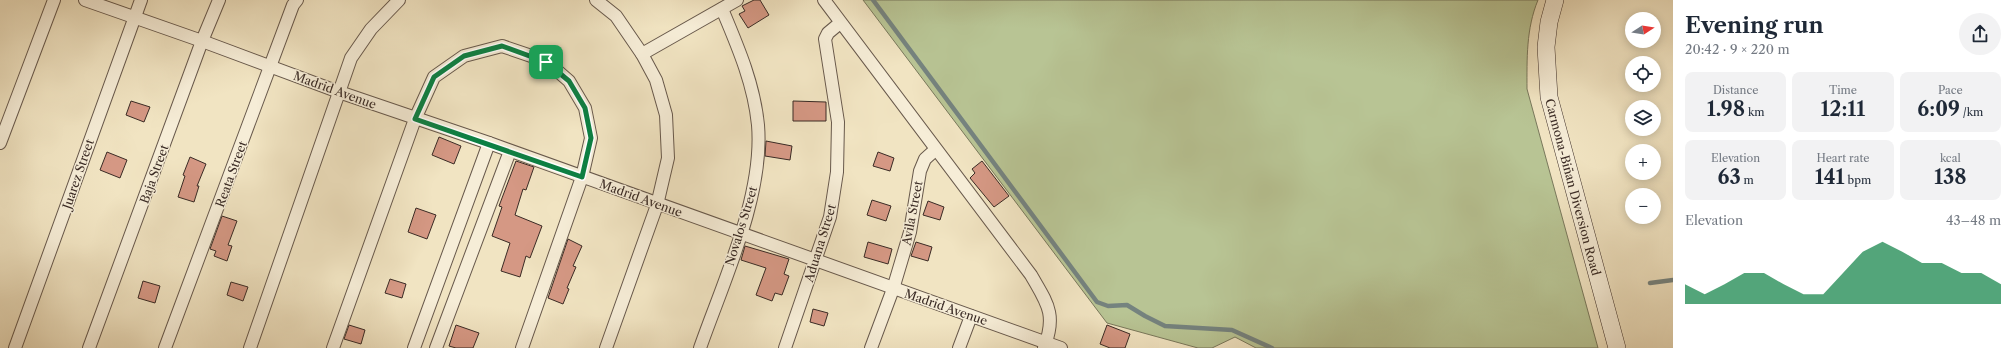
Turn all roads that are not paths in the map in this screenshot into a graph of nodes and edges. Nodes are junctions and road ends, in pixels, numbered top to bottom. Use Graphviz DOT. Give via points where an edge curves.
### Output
graph roads {
  1 [pos="54,0"];
  2 [pos="85,0"];
  3 [pos="141,0"];
  4 [pos="219,0"];
  5 [pos="297,0"];
  6 [pos="399,0"];
  7 [pos="596,0"];
  8 [pos="737,0"];
  9 [pos="824,0"];
  10 [pos="1555,0"];
  11 [pos="722,9"];
  12 [pos="134,16"];
  13 [pos="840,23"];
  14 [pos="202,40"];
  15 [pos="642,54"];
  16 [pos="271,66"];
  17 [pos="339,92"];
  18 [pos="415,119"];
  19 [pos="0,143"];
  20 [pos="489,143"];
  21 [pos="935,150"];
  22 [pos="510,151"];
  23 [pos="582,177"];
  24 [pos="658,205"];
  25 [pos="741,233"];
  26 [pos="816,260"];
  27 [pos="893,289"];
  28 [pos="428,310"];
  29 [pos="447,316"];
  30 [pos="971,316"];
  31 [pos="1046,345"];
  32 [pos="15,348"];
  33 [pos="89,348"];
  34 [pos="165,348"];
  35 [pos="250,348"];
  36 [pos="333,348"];
  37 [pos="414,348"];
  38 [pos="436,348"];
  39 [pos="522,348"];
  40 [pos="606,348"];
  41 [pos="700,348"];
  42 [pos="785,348"];
  43 [pos="871,348"];
  44 [pos="959,348"];
  45 [pos="1061,348"];
  46 [pos="1618,348"];
  1 -- 19 [label="street"];
  2 -- 12 [label="street, Madrid Avenue"];
  3 -- 12 [label="street, Juarez Street"];
  4 -- 14 [label="street, Baja Street"];
  5 -- 16 [label="street, Reata Street"];
  6 -- 17 [label="street" via="371,29 351,58"];
  7 -- 15 [label="street" via="616,16"];
  8 -- 11 [label="street"];
  9 -- 13 [label="street"];
  10 -- 46 [label="main road, Carmona-Biñan Diversion Road" via="1546,47 1549,97"];
  11 -- 15 [label="street"];
  11 -- 25 [label="street, Novalos Street" via="744,62 758,126 755,184"];
  12 -- 14 [label="street, Madrid Avenue"];
  12 -- 32 [label="street, Juarez Street"];
  13 -- 21 [label="street"];
  13 -- 26 [label="street, Aduana Street" via="824,39 838,122 837,172 830,218"];
  14 -- 16 [label="street, Madrid Avenue"];
  14 -- 33 [label="street, Baja Street"];
  15 -- 24 [label="street" via="656,80 666,115 668,158"];
  16 -- 17 [label="street, Madrid Avenue"];
  16 -- 34 [label="street, Reata Street"];
  17 -- 18 [label="street, Madrid Avenue"];
  17 -- 35 [label="street"];
  18 -- 20 [label="street, Madrid Avenue"];
  18 -- 23 [label="street" via="434,77 464,56 502,46 546,62 569,81 585,108 591,138"];
  18 -- 36 [label="street"];
  20 -- 22 [label="street, Madrid Avenue"];
  20 -- 28 [label="street"];
  21 -- 27 [label="street, Avila Street" via="925,159 920,171 910,232"];
  21 -- 31 [label="street" via="1035,281 1049,306 1051,324"];
  22 -- 23 [label="street, Madrid Avenue"];
  22 -- 29 [label="street"];
  23 -- 24 [label="street, Madrid Avenue"];
  23 -- 39 [label="street"];
  24 -- 25 [label="street, Madrid Avenue"];
  24 -- 40 [label="street"];
  25 -- 26 [label="street, Madrid Avenue"];
  25 -- 41 [label="street, Novalos Street"];
  26 -- 27 [label="street, Madrid Avenue"];
  26 -- 42 [label="street, Aduana Street"];
  27 -- 30 [label="street, Madrid Avenue"];
  27 -- 43 [label="street, Avila Street"];
  28 -- 29 [label="street"];
  28 -- 37 [label="street"];
  29 -- 38 [label="street"];
  30 -- 31 [label="street, Madrid Avenue"];
  30 -- 44 [label="street"];
  31 -- 45 [label="street, Madrid Avenue"];
}
